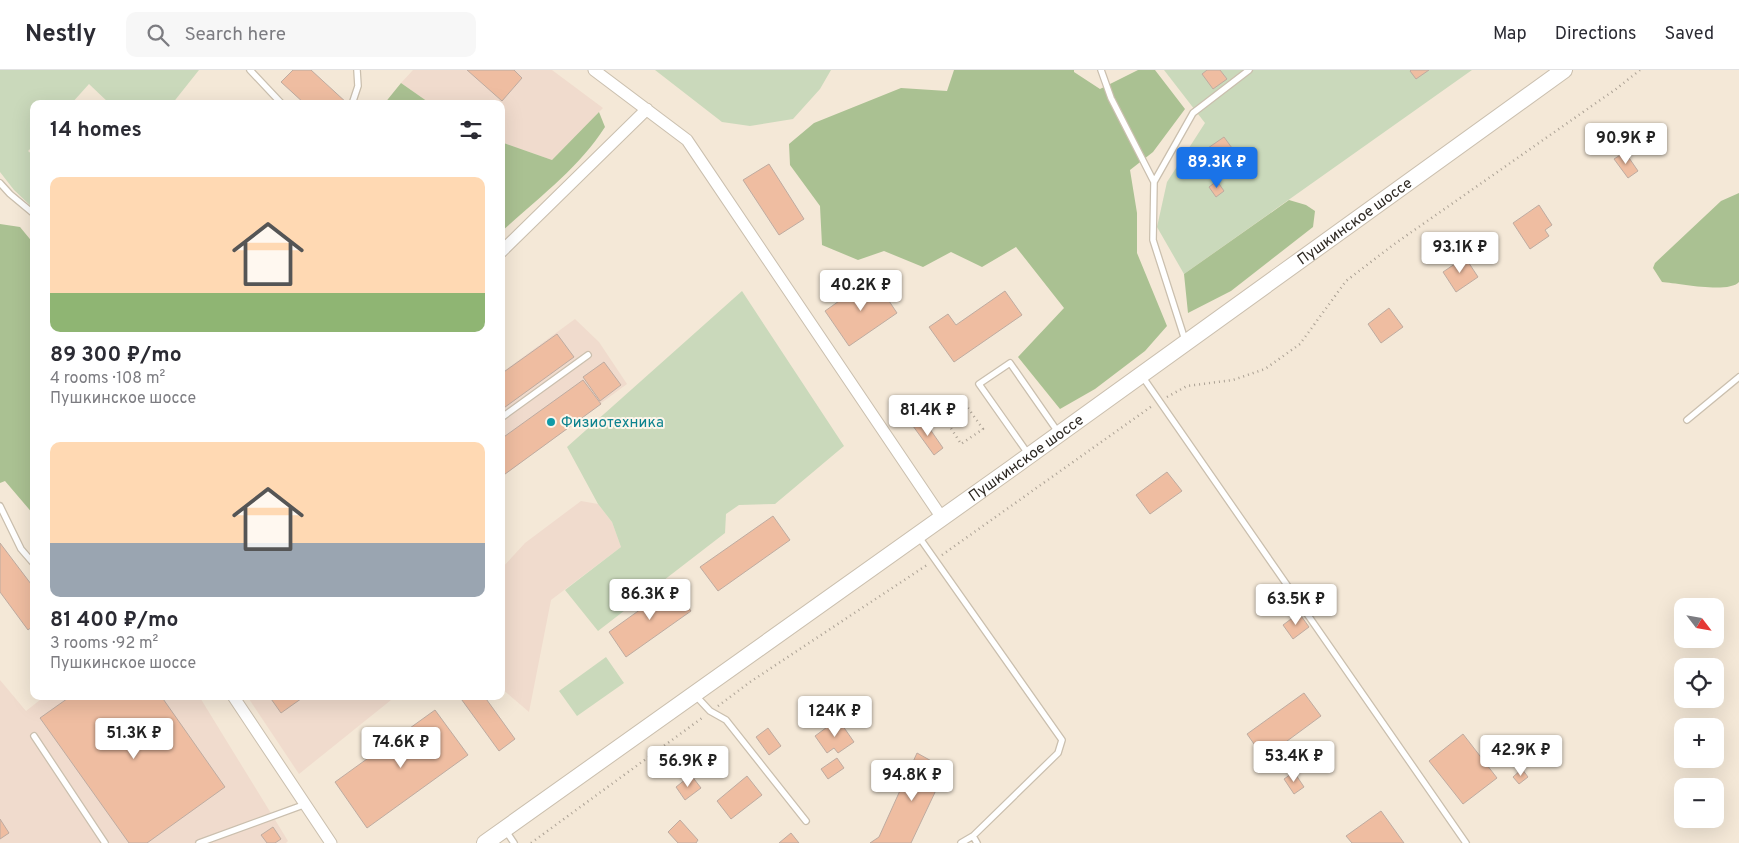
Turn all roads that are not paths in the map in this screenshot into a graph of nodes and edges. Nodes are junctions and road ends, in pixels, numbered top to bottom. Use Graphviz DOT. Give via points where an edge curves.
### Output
graph roads {
  1 [pos="250,70"];
  2 [pos="357,70"];
  3 [pos="594,70"];
  4 [pos="1101,70"];
  5 [pos="1250,70"];
  6 [pos="1564,70"];
  7 [pos="278,100"];
  8 [pos="353,100"];
  9 [pos="647,109"];
  10 [pos="0,182"];
  11 [pos="1154,182"];
  12 [pos="30,211"];
  13 [pos="505,248"];
  14 [pos="1186,344"];
  15 [pos="588,355"];
  16 [pos="1142,376"];
  17 [pos="1739,377"];
  18 [pos="505,415"];
  19 [pos="1687,420"];
  20 [pos="1060,434"];
  21 [pos="1030,456"];
  22 [pos="0,506"];
  23 [pos="942,518"];
  24 [pos="918,536"];
  25 [pos="30,559"];
  26 [pos="695,694"];
  27 [pos="236,700"];
  28 [pos="34,736"];
  29 [pos="306,804"];
  30 [pos="806,820"];
  31 [pos="509,836"];
  32 [pos="973,836"];
  33 [pos="105,843"];
  34 [pos="199,843"];
  35 [pos="331,843"];
  36 [pos="485,843"];
  37 [pos="961,843"];
  38 [pos="977,843"];
  39 [pos="1466,843"];
  1 -- 7 [label="lane"];
  2 -- 8 [label="lane" via="358,86"];
  3 -- 9 [label="street"];
  4 -- 11 [label="lane" via="1111,98"];
  5 -- 11 [label="lane" via="1193,113"];
  6 -- 14 [label="main road, Пушкинское шоссе"];
  9 -- 13 [label="street"];
  9 -- 23 [label="street" via="687,140"];
  10 -- 12 [label="lane"];
  11 -- 14 [label="lane" via="1153,240"];
  14 -- 16 [label="main road, Пушкинское шоссе"];
  15 -- 18 [label="lane"];
  16 -- 20 [label="main road, Пушкинское шоссе"];
  16 -- 39 [label="lane"];
  17 -- 19 [label="lane"];
  20 -- 21 [label="main road, Пушкинское шоссе"];
  20 -- 21 [label="lane" via="1010,363 980,384"];
  21 -- 23 [label="main road, Пушкинское шоссе"];
  22 -- 25 [label="lane" via="21,549"];
  23 -- 24 [label="main road, Пушкинское шоссе"];
  24 -- 26 [label="main road, Пушкинское шоссе"];
  24 -- 32 [label="lane" via="1062,740 1058,753"];
  26 -- 30 [label="lane" via="710,711 726,720"];
  26 -- 31 [label="main road, Пушкинское шоссе"];
  27 -- 29 [label="street"];
  28 -- 33 [label="lane"];
  29 -- 34 [label="lane"];
  29 -- 35 [label="street"];
  31 -- 36 [label="main road, Пушкинское шоссе"];
  32 -- 37 [label="lane"];
  32 -- 38 [label="lane"];
}
